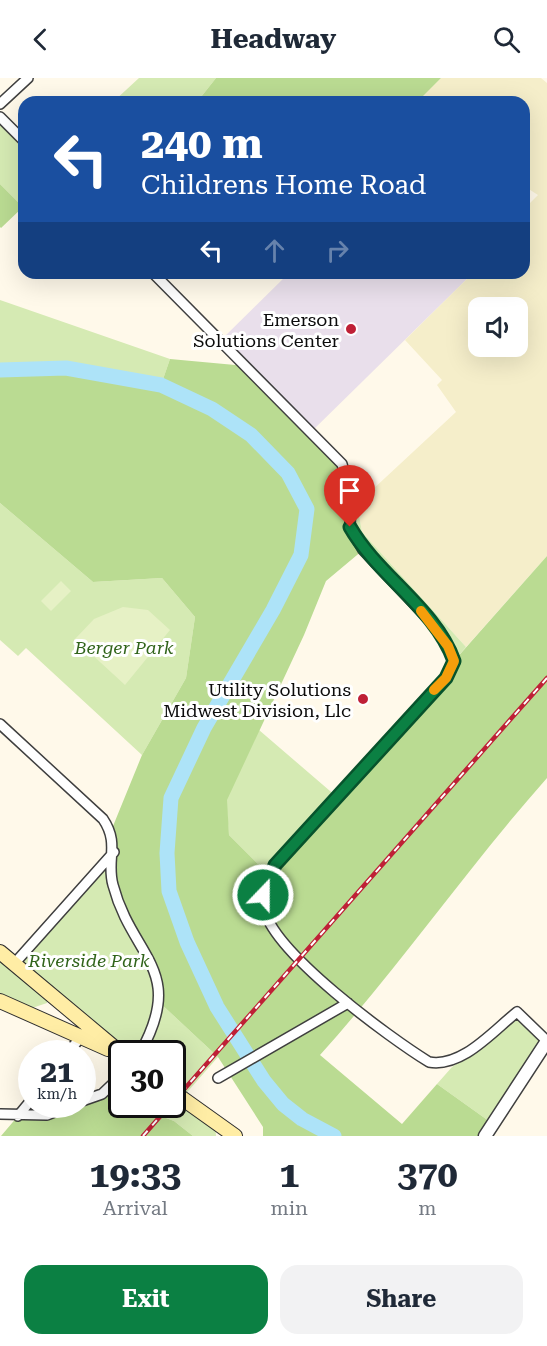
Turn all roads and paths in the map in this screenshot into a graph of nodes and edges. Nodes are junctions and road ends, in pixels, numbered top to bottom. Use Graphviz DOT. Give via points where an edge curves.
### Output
graph roads {
  1 [pos="28,78"];
  2 [pos="0,104"];
  3 [pos="0,117"];
  4 [pos="18,135"];
  5 [pos="159,279"];
  6 [pos="0,724"];
  7 [pos="114,852"];
  8 [pos="0,952"];
  9 [pos="14,964"];
  10 [pos="0,1001"];
  11 [pos="348,1003"];
  12 [pos="84,1032"];
  13 [pos="78,1040"];
  14 [pos="147,1040"];
  15 [pos="547,1041"];
  16 [pos="108,1046"];
  17 [pos="218,1078"];
  18 [pos="186,1101"];
  19 [pos="0,1114"];
  20 [pos="18,1116"];
  21 [pos="235,1136"];
  22 [pos="485,1136"];
  1 -- 2 [label="street"];
  3 -- 4 [label="street"];
  5 -- 11 [label="street" via="342,464 351,498 350,527 363,550 432,623 454,661 446,678 275,865 267,880 264,910 270,924 301,962"];
  6 -- 7 [label="street" via="103,819 111,831"];
  7 -- 9 [label="street"];
  7 -- 14 [label="street" via="111,880 117,900 150,958 158,983 159,1002"];
  8 -- 9 [label="main road"];
  9 -- 12 [label="main road"];
  10 -- 12 [label="main road"];
  11 -- 15 [label="street" via="429,1062 441,1064 458,1059 517,1012"];
  11 -- 17 [label="street"];
  12 -- 13 [label="street"];
  12 -- 16 [label="main road"];
  15 -- 22 [label="street"];
  18 -- 21 [label="main road"];
  19 -- 20 [label="street"];
}
